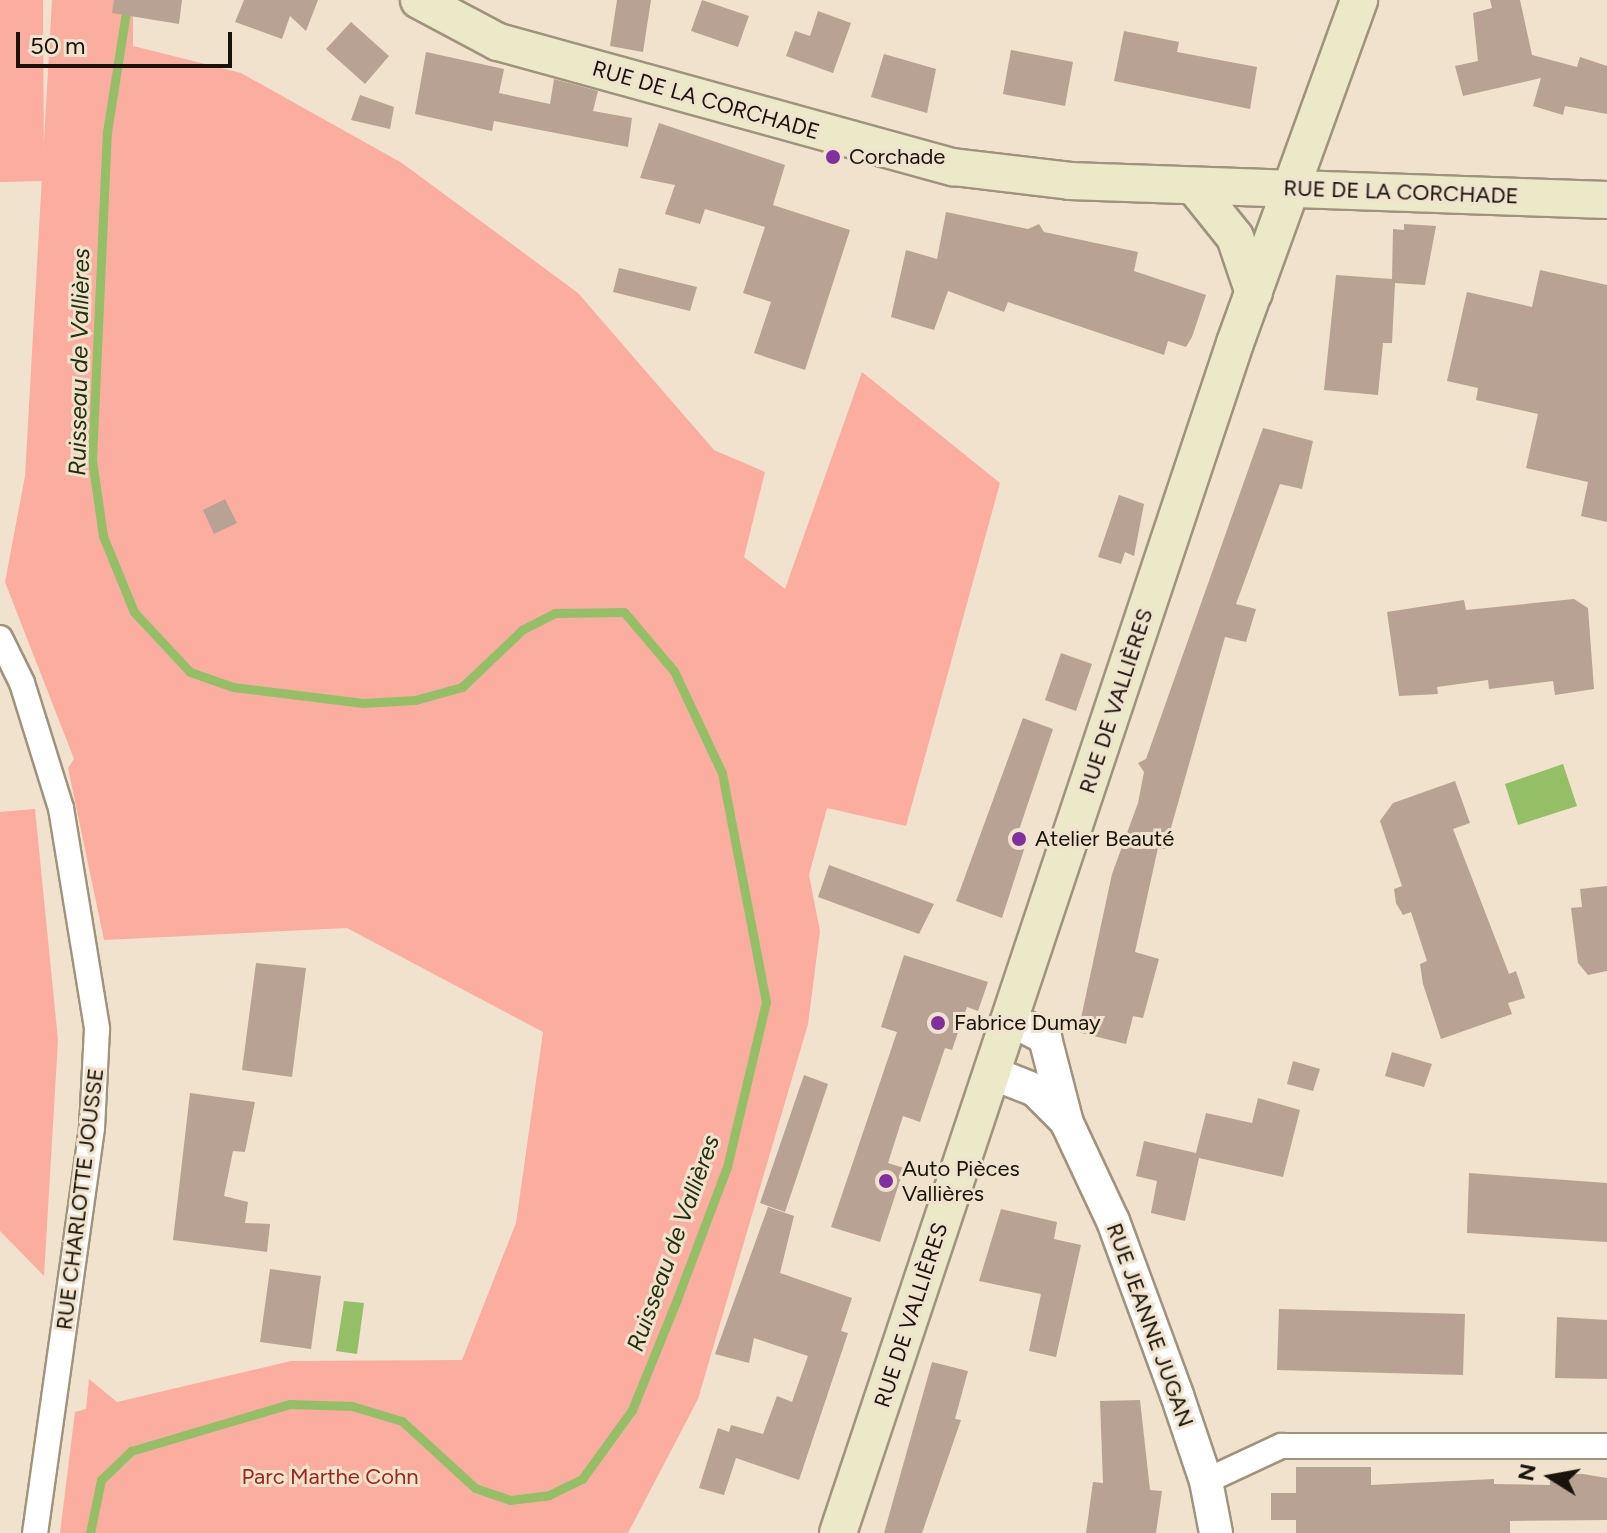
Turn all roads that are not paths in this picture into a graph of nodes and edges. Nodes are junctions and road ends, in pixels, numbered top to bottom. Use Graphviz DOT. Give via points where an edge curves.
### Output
graph roads {
  1 [pos="419,0"];
  2 [pos="1359,0"];
  3 [pos="1194,186"];
  4 [pos="1292,188"];
  5 [pos="1607,200"];
  6 [pos="1254,293"];
  7 [pos="0,638"];
  8 [pos="1010,1019"];
  9 [pos="992,1073"];
  10 [pos="1067,1123"];
  11 [pos="1607,1446"];
  12 [pos="1206,1481"];
  13 [pos="35,1533"];
  14 [pos="838,1533"];
  15 [pos="1216,1533"];
  1 -- 3 [label="main road, RUE DE LA CORCHADE" via="498,42 910,158 1020,177"];
  2 -- 4 [label="main road, RUE DE VALLIÈRES"];
  3 -- 4 [label="main road, RUE DE LA CORCHADE"];
  3 -- 6 [label="main road" via="1235,237"];
  4 -- 5 [label="main road, RUE DE LA CORCHADE"];
  4 -- 6 [label="main road, RUE DE VALLIÈRES"];
  6 -- 8 [label="main road, RUE DE VALLIÈRES"];
  7 -- 13 [label="street, RUE CHARLOTTE JOUSSE" via="22,683 61,808 97,1029 94,1115"];
  8 -- 9 [label="main road, RUE DE VALLIÈRES"];
  8 -- 10 [label="street, RUE JEANNE JUGAN" via="1045,1038"];
  9 -- 10 [label="street, RUE JEANNE JUGAN" via="1035,1090"];
  9 -- 14 [label="main road, RUE DE VALLIÈRES"];
  10 -- 12 [label="street, RUE JEANNE JUGAN" via="1113,1221"];
  11 -- 12 [label="street" via="1281,1446"];
  12 -- 15 [label="street, RUE JEANNE JUGAN"];
}
